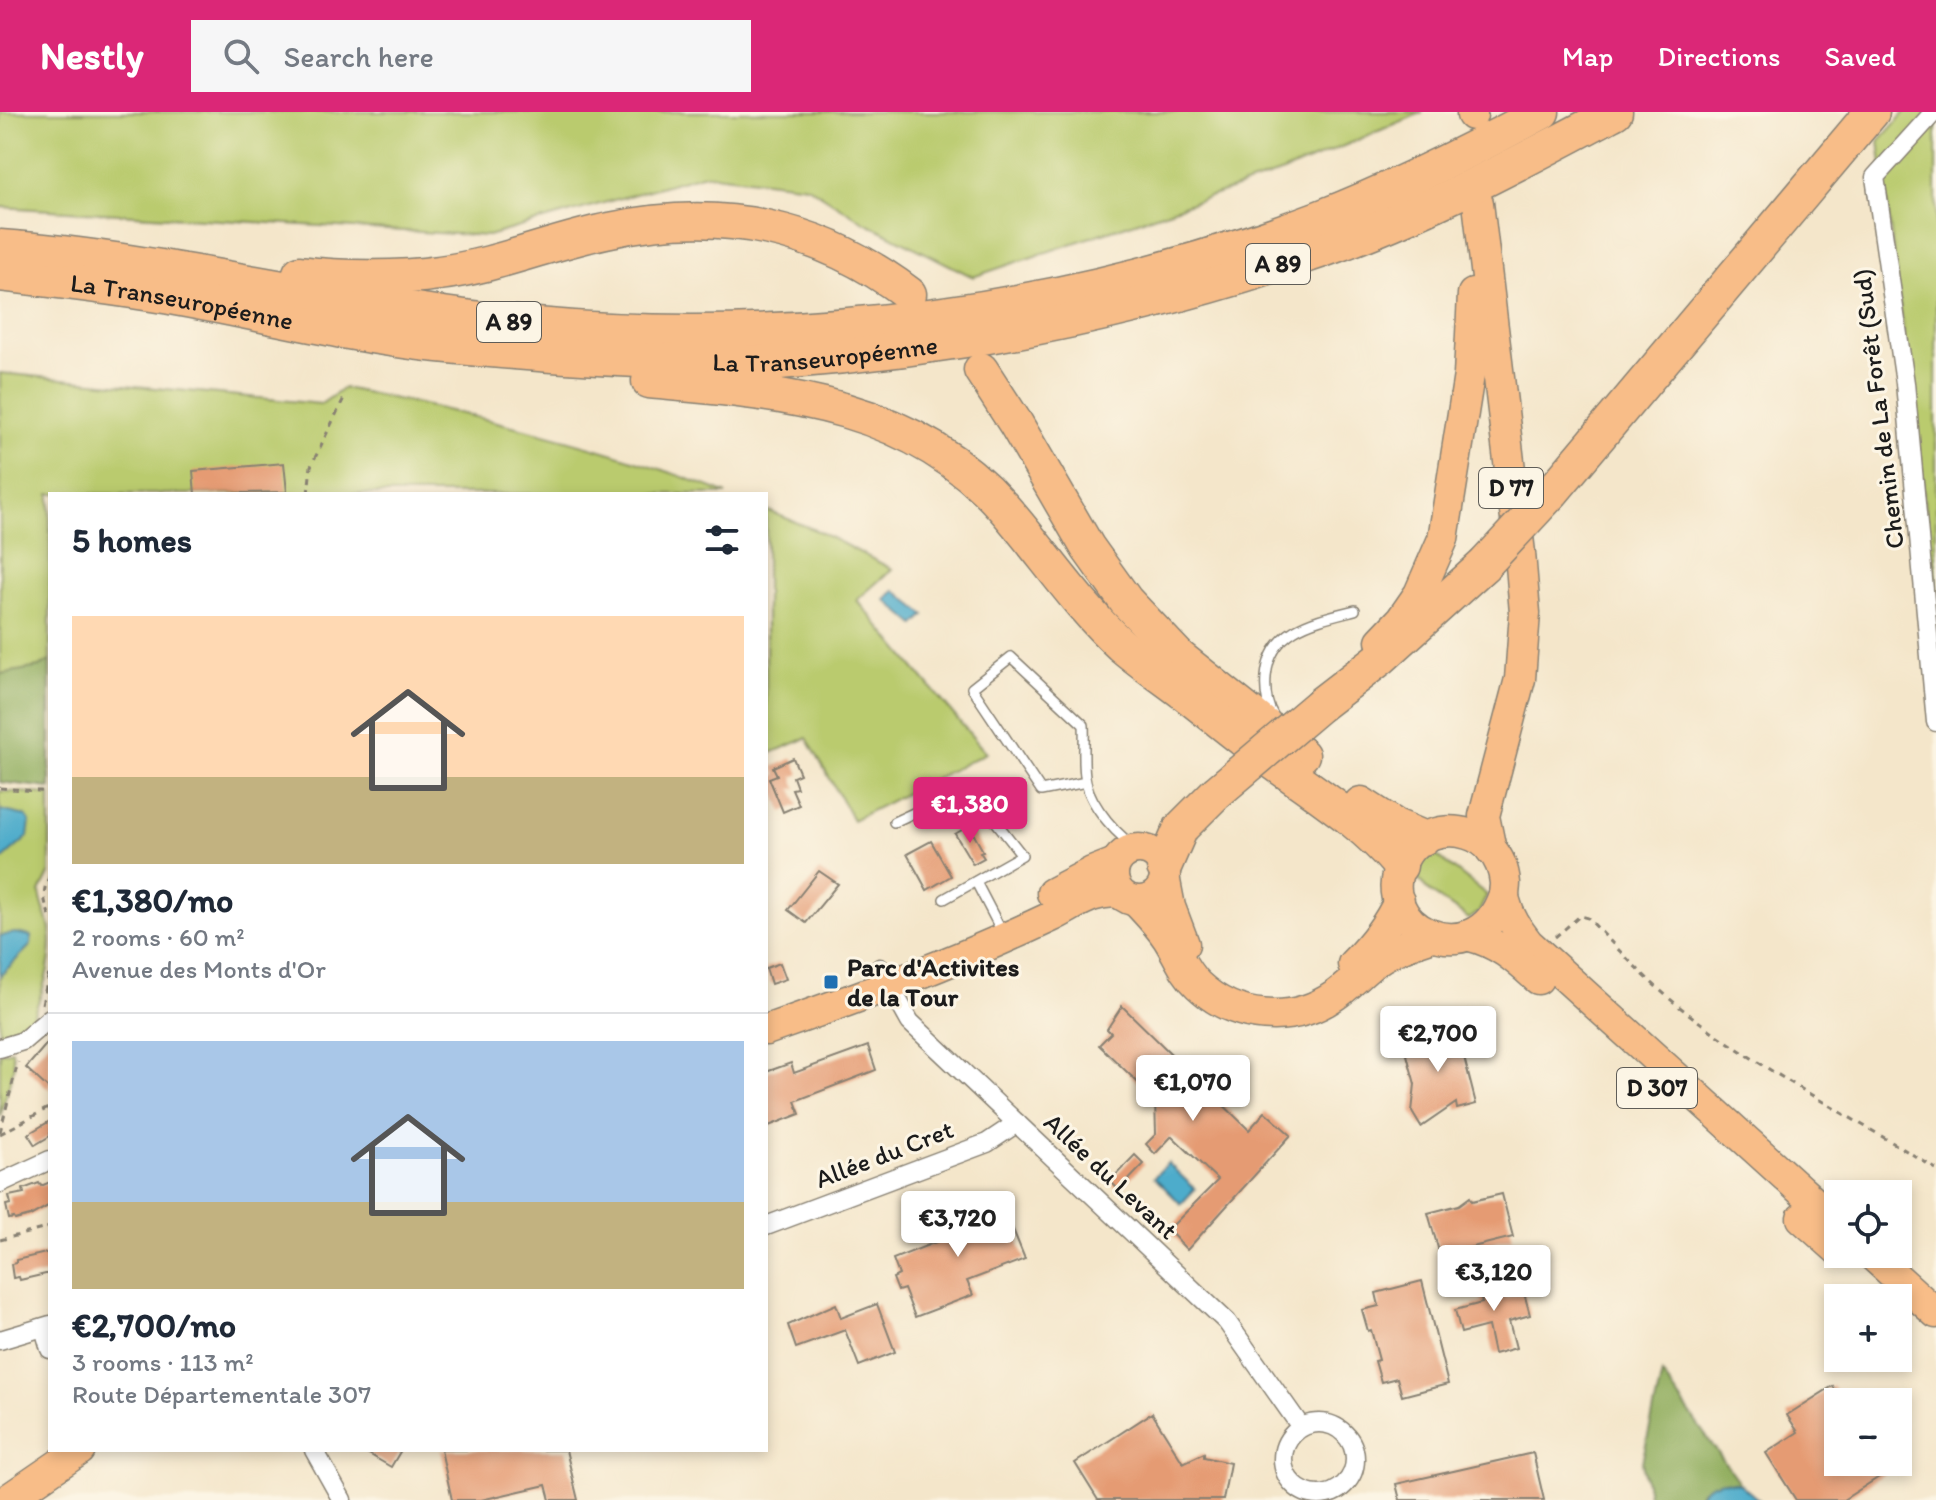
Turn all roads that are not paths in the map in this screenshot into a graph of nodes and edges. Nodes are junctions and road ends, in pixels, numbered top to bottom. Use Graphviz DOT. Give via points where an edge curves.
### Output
graph roads {
  1 [pos="1542,112"];
  2 [pos="1615,112"];
  3 [pos="1872,112"];
  4 [pos="1934,112"];
  5 [pos="0,247"];
  6 [pos="164,268"];
  7 [pos="0,274"];
  8 [pos="909,294"];
  9 [pos="542,355"];
  10 [pos="981,370"];
  11 [pos="1355,610"];
  12 [pos="1318,701"];
  13 [pos="1936,722"];
  14 [pos="1503,742"];
  15 [pos="1290,745"];
  16 [pos="1086,782"];
  17 [pos="894,822"];
  18 [pos="1434,835"];
  19 [pos="1491,850"];
  20 [pos="1137,858"];
  21 [pos="1400,866"];
  22 [pos="976,882"];
  23 [pos="1128,897"];
  24 [pos="1503,897"];
  25 [pos="944,899"];
  26 [pos="1399,901"];
  27 [pos="1001,930"];
  28 [pos="1433,936"];
  29 [pos="1470,936"];
  30 [pos="885,978"];
  31 [pos="768,1010"];
  32 [pos="48,1020"];
  33 [pos="768,1029"];
  34 [pos="0,1048"];
  35 [pos="1017,1123"];
  36 [pos="48,1161"];
  37 [pos="0,1183"];
  38 [pos="1824,1211"];
  39 [pos="768,1225"];
  40 [pos="1824,1237"];
  41 [pos="1858,1268"];
  42 [pos="1886,1268"];
  43 [pos="1876,1284"];
  44 [pos="1936,1313"];
  45 [pos="1912,1316"];
  46 [pos="47,1326"];
  47 [pos="1936,1337"];
  48 [pos="0,1340"];
  49 [pos="1301,1427"];
  50 [pos="77,1452"];
  51 [pos="315,1452"];
  52 [pos="1339,1495"];
  53 [pos="7,1500"];
  54 [pos="342,1500"];
  1 -- 6 [label="highway, La Transeuropéenne / A 89" via="1427,172 1236,247 966,312 746,332 539,326 325,297"];
  2 -- 9 [label="highway, La Transeuropéenne / A 89" via="1418,211 1323,250 1197,291 918,347 777,362"];
  3 -- 12 [label="highway, bridge" via="1552,492 1484,565 1382,657"];
  4 -- 13 [label="street, Chemin de La Forêt (Sud)" via="1875,177 1908,411"];
  5 -- 6 [label="highway, La Transeuropéenne / A 89"];
  6 -- 8 [label="highway" via="211,262 326,276 440,273 610,230 702,219 804,236 882,273"];
  7 -- 9 [label="highway, La Transeuropéenne / A 89" via="160,295 380,337"];
  9 -- 21 [label="highway" via="583,375 741,389 838,407 890,424 949,458 1002,505 1121,645 1364,827"];
  10 -- 15 [label="highway" via="1088,548 1126,601 1179,657"];
  11 -- 15 [label="lane" via="1296,627 1277,643 1265,687 1269,708"];
  12 -- 14 [label="main road, D 77" via="1401,620 1419,594 1443,539 1469,375 1479,218 1525,613 1520,679"];
  12 -- 20 [label="highway, bridge" via="1213,789 1181,828"];
  14 -- 18 [label="main road, D 77" via="1456,822"];
  14 -- 19 [label="main road, D 77" via="1484,816"];
  15 -- 18 [label="highway" via="1395,826"];
  16 -- 16 [label="lane" via="1084,725 1011,657 972,688 1041,791"];
  16 -- 20 [label="lane"];
  17 -- 22 [label="lane" via="935,803 985,808 1022,855"];
  18 -- 19 [label="main road" via="1465,833"];
  18 -- 21 [label="main road" via="1405,855"];
  19 -- 24 [label="main road" via="1503,873"];
  20 -- 23 [label="main road" via="1112,879"];
  20 -- 23 [label="main road" via="1157,894 1151,899"];
  20 -- 26 [label="main road" via="1201,969 1226,991 1249,1000 1293,1001 1321,989 1373,944"];
  20 -- 27 [label="main road" via="1092,872"];
  21 -- 26 [label="main road"];
  22 -- 25 [label="lane"];
  22 -- 27 [label="lane"];
  23 -- 27 [label="main road" via="1096,893"];
  23 -- 28 [label="main road" via="1155,921 1196,983 1248,1014 1314,1008 1397,948"];
  24 -- 29 [label="main road" via="1492,920"];
  24 -- 38 [label="main road, D 307" via="1511,920 1550,965"];
  26 -- 28 [label="main road" via="1411,923"];
  27 -- 30 [label="main road"];
  28 -- 29 [label="main road"];
  29 -- 40 [label="main road, D 307" via="1508,951"];
  30 -- 31 [label="main road"];
  30 -- 33 [label="main road"];
  30 -- 35 [label="street, Allée du Levant" via="910,1022"];
  32 -- 34 [label="street" via="23,1041"];
  35 -- 39 [label="street, Allée du Cret" via="987,1143"];
  35 -- 49 [label="street, Allée du Levant" via="1227,1322"];
  36 -- 37 [label="street"];
  41 -- 43 [label="main road, D 307"];
  42 -- 44 [label="main road"];
  45 -- 47 [label="main road"];
  46 -- 48 [label="street"];
  49 -- 52 [label="street" via="1333,1426 1350,1440 1355,1461"];
  49 -- 52 [label="street" via="1285,1444 1287,1477 1305,1492"];
  50 -- 53 [label="main road"];
  51 -- 54 [label="street"];
}
